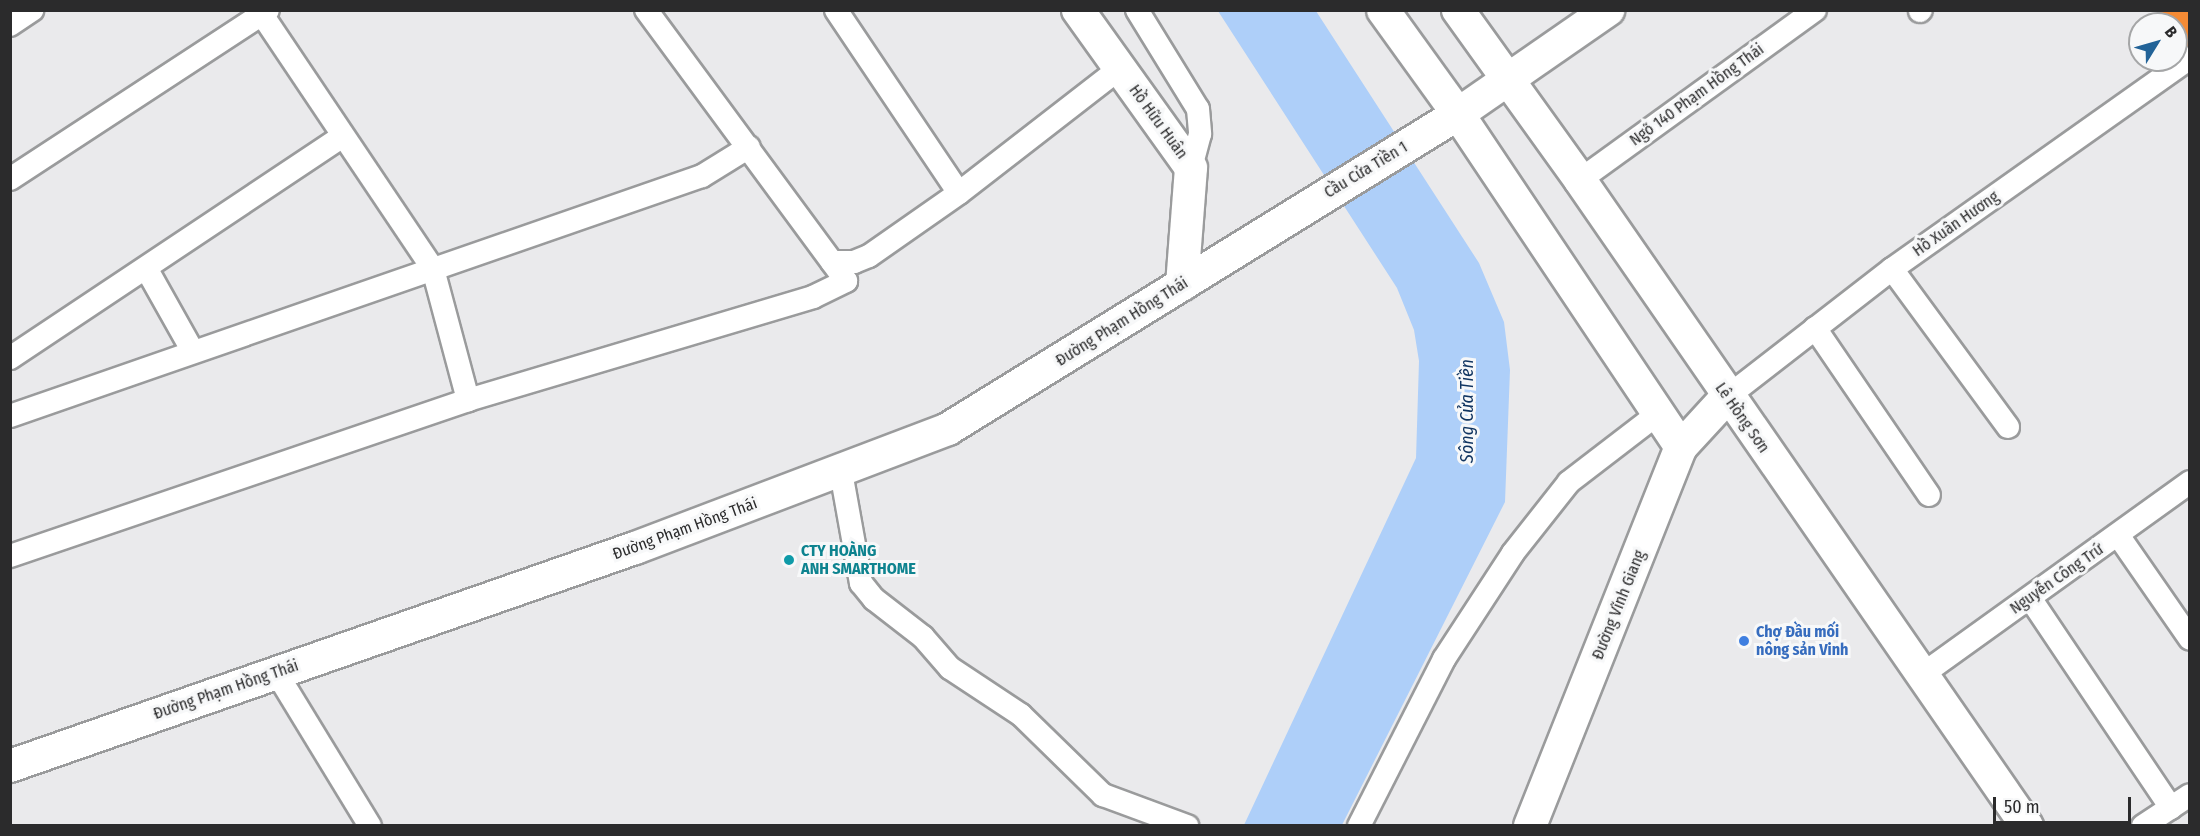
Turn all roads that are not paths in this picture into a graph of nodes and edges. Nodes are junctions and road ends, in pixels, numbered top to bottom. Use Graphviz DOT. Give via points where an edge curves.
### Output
graph roads {
  1 [pos="32,10"];
  2 [pos="646,10"];
  3 [pos="836,10"];
  4 [pos="1078,10"];
  5 [pos="1137,10"];
  6 [pos="1383,10"];
  7 [pos="1458,10"];
  8 [pos="1608,10"];
  9 [pos="1815,10"];
  10 [pos="2176,10"];
  11 [pos="263,12"];
  12 [pos="10,25"];
  13 [pos="2190,29"];
  14 [pos="2190,58"];
  15 [pos="1119,69"];
  16 [pos="1507,79"];
  17 [pos="1458,114"];
  18 [pos="342,137"];
  19 [pos="749,147"];
  20 [pos="1191,168"];
  21 [pos="10,179"];
  22 [pos="1580,180"];
  23 [pos="959,193"];
  24 [pos="1315,200"];
  25 [pos="832,262"];
  26 [pos="146,268"];
  27 [pos="433,269"];
  28 [pos="1892,269"];
  29 [pos="1182,285"];
  30 [pos="1815,328"];
  31 [pos="192,350"];
  32 [pos="10,358"];
  33 [pos="1727,396"];
  34 [pos="468,400"];
  35 [pos="1659,413"];
  36 [pos="10,416"];
  37 [pos="2008,427"];
  38 [pos="1681,447"];
  39 [pos="841,472"];
  40 [pos="2190,482"];
  41 [pos="1929,495"];
  42 [pos="2118,535"];
  43 [pos="10,556"];
  44 [pos="2030,598"];
  45 [pos="2190,639"];
  46 [pos="276,672"];
  47 [pos="1923,674"];
  48 [pos="10,766"];
  49 [pos="2190,795"];
  50 [pos="2171,808"];
  51 [pos="370,825"];
  52 [pos="1187,825"];
  53 [pos="1359,825"];
  54 [pos="1530,825"];
  55 [pos="2027,825"];
  56 [pos="2143,825"];
  1 -- 12 [label="street"];
  2 -- 19 [label="street"];
  3 -- 23 [label="street"];
  4 -- 15 [label="street, Hồ Hữu Huân"];
  5 -- 20 [label="street" via="1198,109 1200,134"];
  6 -- 17 [label="street"];
  7 -- 16 [label="street, Lê Hồng Sơn"];
  8 -- 16 [label="street"];
  9 -- 22 [label="street, Ngõ 140 Phạm Hồng Thái"];
  10 -- 13 [label="highway"];
  11 -- 18 [label="street"];
  11 -- 21 [label="street"];
  14 -- 28 [label="street, Hồ Xuân Hương"];
  15 -- 20 [label="street, Hồ Hữu Huân"];
  15 -- 23 [label="street"];
  16 -- 17 [label="street"];
  16 -- 22 [label="street, Lê Hồng Sơn"];
  17 -- 24 [label="street, Cầu Cửa Tiền 1"];
  17 -- 35 [label="street"];
  18 -- 26 [label="street"];
  18 -- 27 [label="street" via="410,230"];
  19 -- 25 [label="street"];
  19 -- 27 [label="street" via="702,176"];
  20 -- 29 [label="street, Hồ Hữu Huân"];
  22 -- 33 [label="street, Lê Hồng Sơn"];
  23 -- 25 [label="street" via="869,256 854,262"];
  24 -- 29 [label="street, Đường Phạm Hồng Thái"];
  25 -- 34 [label="street" via="846,281 813,297"];
  26 -- 31 [label="street"];
  26 -- 32 [label="street"];
  27 -- 31 [label="street"];
  27 -- 34 [label="street"];
  28 -- 30 [label="street, Hồ Xuân Hương"];
  28 -- 37 [label="street"];
  29 -- 39 [label="street, Đường Phạm Hồng Thái" via="948,429"];
  30 -- 33 [label="street, Hồ Xuân Hương"];
  30 -- 41 [label="street"];
  31 -- 36 [label="street"];
  33 -- 38 [label="street, Đường Vĩnh Giang"];
  33 -- 47 [label="street, Lê Hồng Sơn"];
  34 -- 43 [label="street"];
  35 -- 38 [label="street"];
  35 -- 53 [label="street" via="1569,482 1513,553 1444,659"];
  38 -- 54 [label="street, Đường Vĩnh Giang"];
  39 -- 46 [label="street, Đường Phạm Hồng Thái"];
  39 -- 52 [label="street" via="861,583 874,599 923,637 950,668 1021,715 1103,795"];
  40 -- 42 [label="street, Nguyễn Công Trứ"];
  42 -- 44 [label="street, Nguyễn Công Trứ"];
  42 -- 45 [label="street"];
  44 -- 47 [label="street, Nguyễn Công Trứ"];
  44 -- 50 [label="street"];
  46 -- 48 [label="street, Đường Phạm Hồng Thái"];
  46 -- 51 [label="street"];
  47 -- 55 [label="street, Lê Hồng Sơn"];
  49 -- 50 [label="street"];
  50 -- 56 [label="street"];
}
